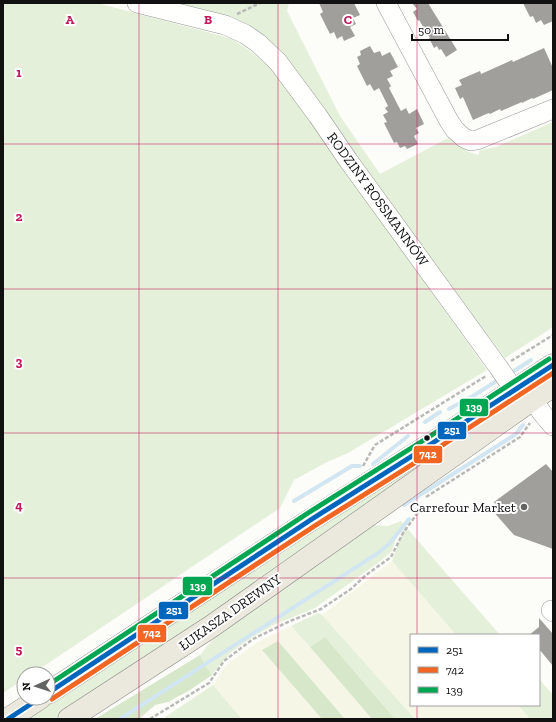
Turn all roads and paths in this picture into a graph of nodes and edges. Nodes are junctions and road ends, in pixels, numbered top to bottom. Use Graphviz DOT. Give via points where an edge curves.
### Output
graph roads {
  1 [pos="137,3"];
  2 [pos="260,3"];
  3 [pos="386,3"];
  4 [pos="225,25"];
  5 [pos="553,109"];
  6 [pos="553,335"];
  7 [pos="532,347"];
  8 [pos="535,352"];
  9 [pos="553,365"];
  10 [pos="499,368"];
  11 [pos="553,386"];
  12 [pos="524,395"];
  13 [pos="553,426"];
  14 [pos="367,475"];
  15 [pos="411,507"];
  16 [pos="56,687"];
  17 [pos="28,706"];
  18 [pos="8,719"];
  19 [pos="69,719"];
  20 [pos="150,719"];
  1 -- 4 [label="street, RODZINY ROSSMANNÓW"];
  2 -- 4 [label="path" via="239,12"];
  3 -- 5 [label="street" via="442,109 455,130 464,138 477,140"];
  4 -- 10 [label="street, RODZINY ROSSMANNÓW" via="258,43 278,62"];
  6 -- 7 [label="path"];
  7 -- 8 [label="path"];
  7 -- 10 [label="path"];
  9 -- 12 [label="main road"];
  10 -- 12 [label="street, RODZINY ROSSMANNÓW"];
  10 -- 14 [label="path" via="375,446"];
  11 -- 12 [label="main road"];
  12 -- 13 [label="street, RODZINY ROSSMANNÓW"];
  12 -- 14 [label="main road"];
  12 -- 19 [label="main road, ŁUKASZA DREWNY" via="388,501 212,626"];
  14 -- 16 [label="main road" via="305,523"];
  15 -- 20 [label="path" via="419,511 403,533 391,557 321,609 253,639 224,661 209,683"];
  17 -- 18 [label="main road"];
}
